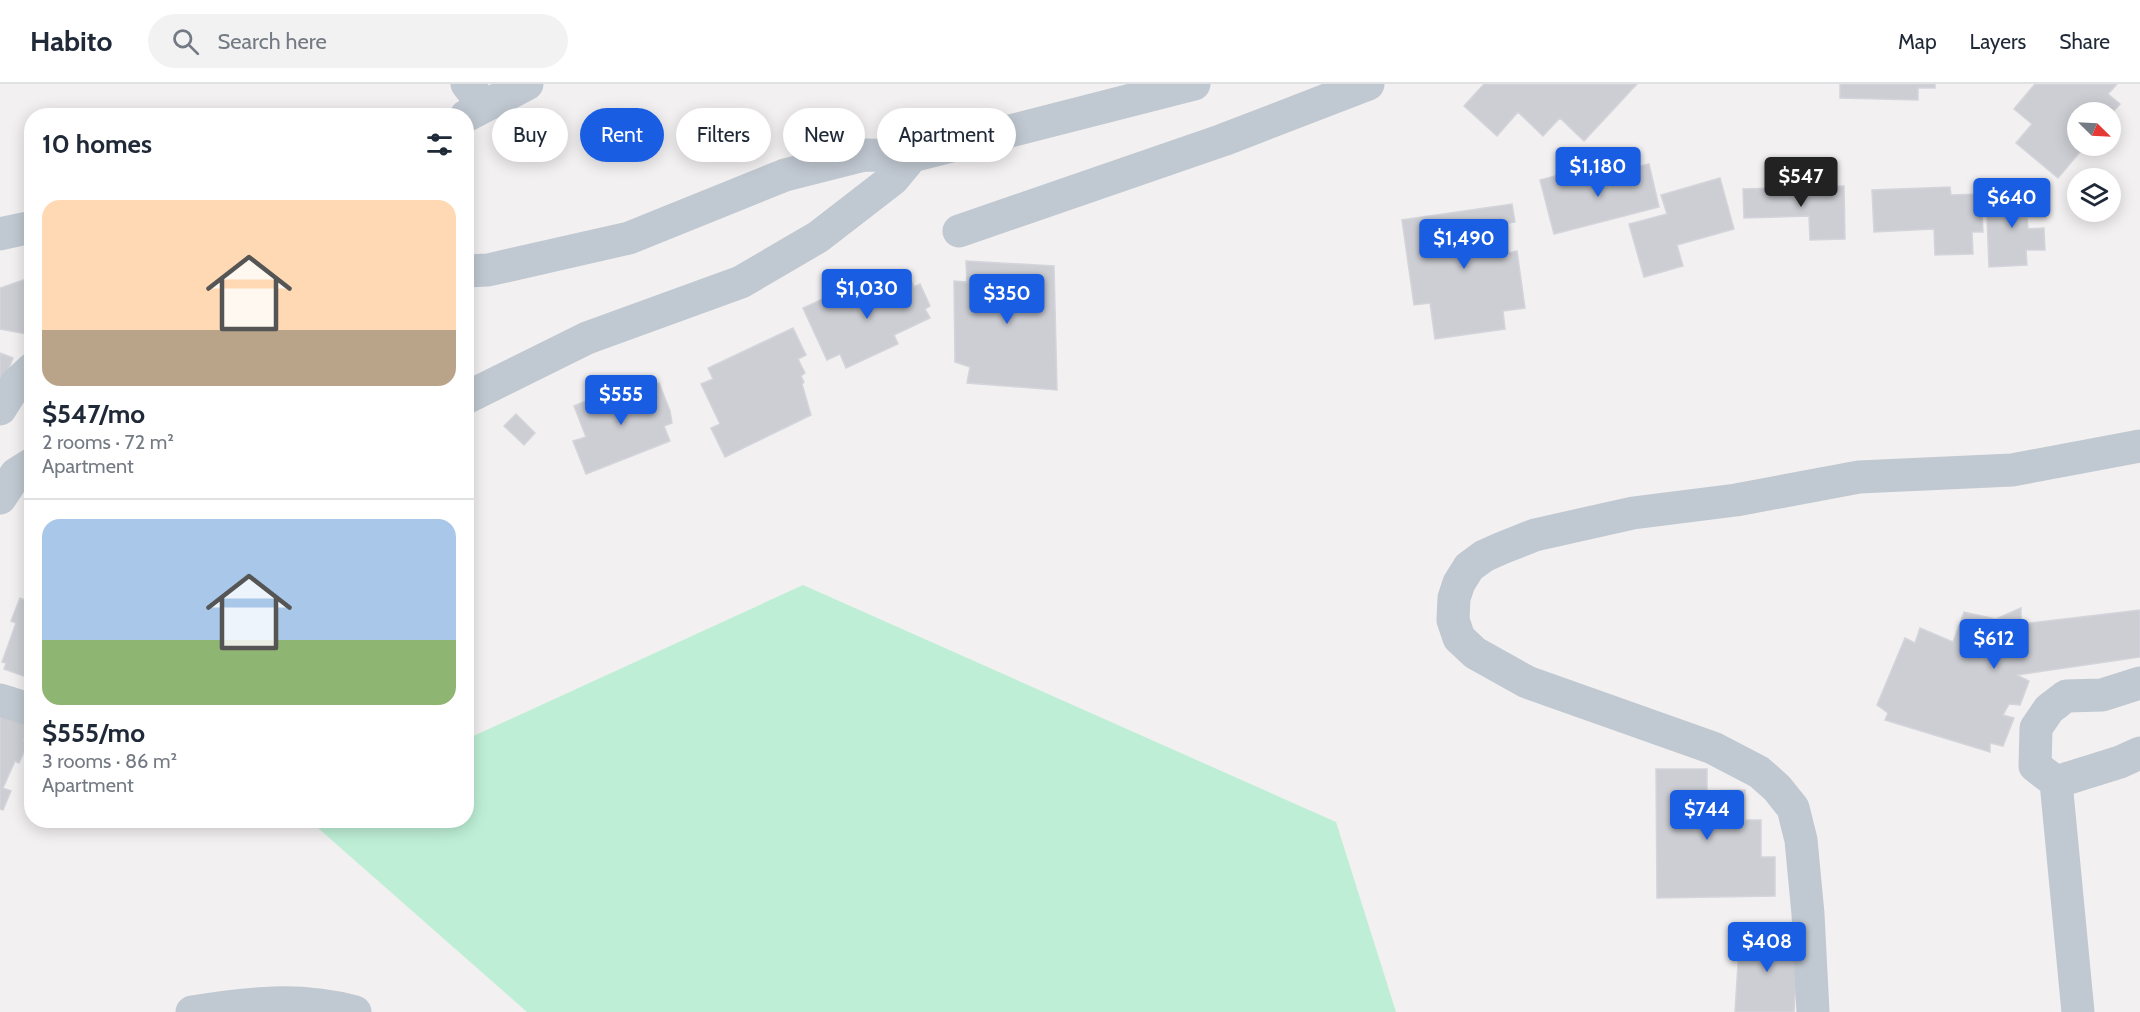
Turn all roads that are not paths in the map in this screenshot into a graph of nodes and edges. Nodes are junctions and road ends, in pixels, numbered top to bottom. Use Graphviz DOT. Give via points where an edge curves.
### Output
graph roads {
  1 [pos="527,84"];
  2 [pos="1368,84"];
  3 [pos="1178,86"];
  4 [pos="472,102"];
  5 [pos="1016,129"];
  6 [pos="877,155"];
  7 [pos="907,162"];
  8 [pos="24,229"];
  9 [pos="958,231"];
  10 [pos="0,234"];
  11 [pos="474,271"];
  12 [pos="24,376"];
  13 [pos="474,394"];
  14 [pos="0,409"];
  15 [pos="2140,446"];
  16 [pos="24,469"];
  17 [pos="0,498"];
  18 [pos="2140,683"];
  19 [pos="0,700"];
  20 [pos="24,708"];
  21 [pos="2140,753"];
  22 [pos="2056,782"];
  23 [pos="192,1012"];
  24 [pos="355,1012"];
  25 [pos="1813,1012"];
  26 [pos="2078,1012"];
  1 -- 4 [label="street"];
  2 -- 9 [label="street" via="1223,140"];
  3 -- 5 [label="street"];
  6 -- 11 [label="street" via="864,154 785,176 629,238"];
  7 -- 13 [label="street" via="893,179 818,237 741,282 587,338"];
  8 -- 10 [label="street"];
  12 -- 14 [label="street"];
  15 -- 25 [label="street" via="2012,470 1859,477 1736,501 1633,513 1535,535 1484,556 1469,567 1459,583 1453,620 1459,638 1475,653 1527,681 1713,748 1759,772 1777,788 1793,808 1801,840"];
  16 -- 17 [label="street"];
  18 -- 22 [label="street" via="2102,695 2066,696 2049,710 2036,728 2035,766"];
  19 -- 20 [label="street"];
  21 -- 22 [label="street"];
  22 -- 26 [label="street"];
  23 -- 24 [label="street" via="256,1002 329,1005"];
}
